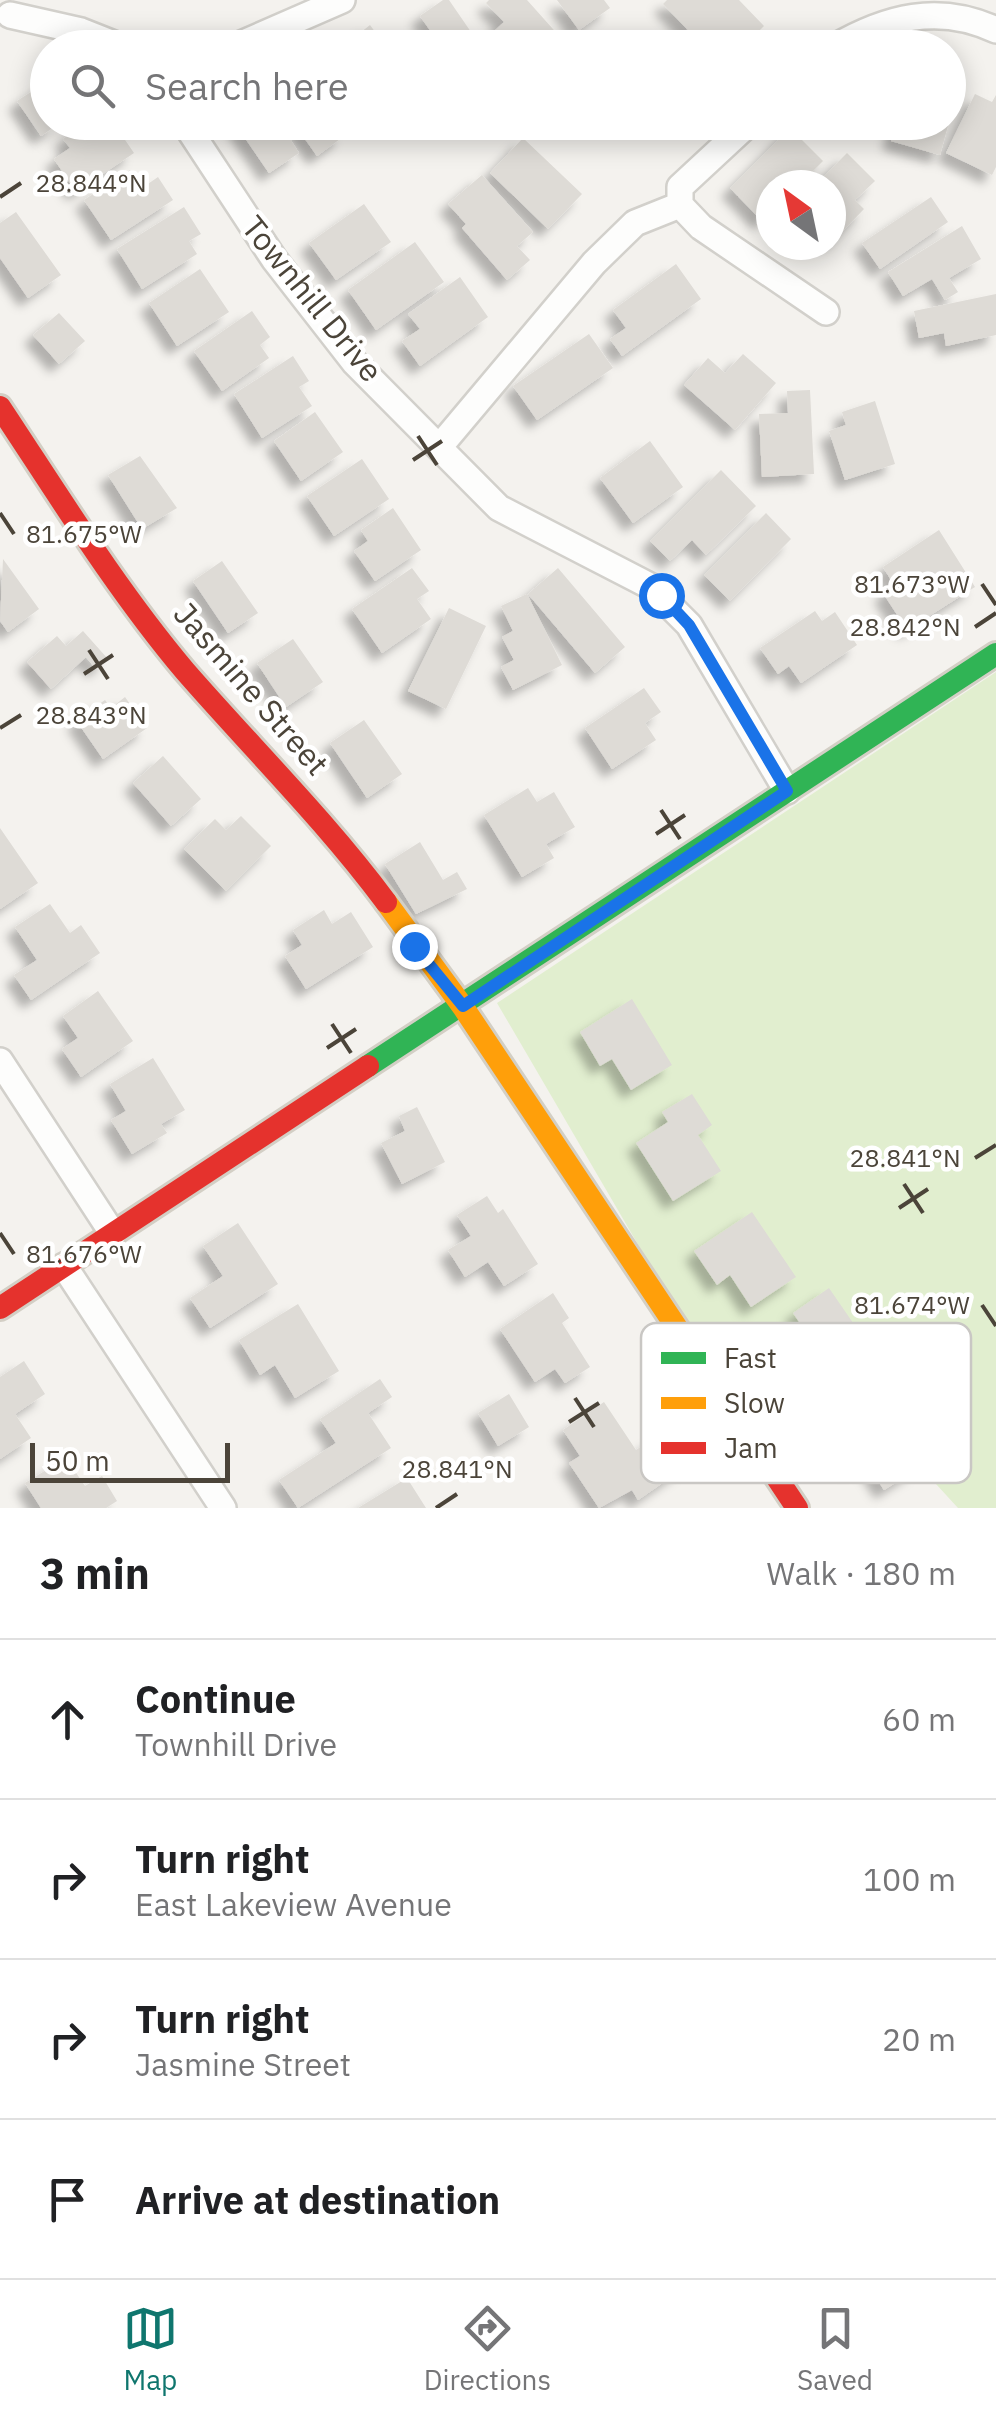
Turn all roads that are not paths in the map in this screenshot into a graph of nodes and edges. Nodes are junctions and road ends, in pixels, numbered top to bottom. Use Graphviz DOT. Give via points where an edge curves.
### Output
graph roads {
  1 [pos="342,0"];
  2 [pos="923,7"];
  3 [pos="10,15"];
  4 [pos="986,17"];
  5 [pos="77,30"];
  6 [pos="273,30"];
  7 [pos="873,30"];
  8 [pos="196,140"];
  9 [pos="731,140"];
  10 [pos="680,206"];
  11 [pos="826,312"];
  12 [pos="0,407"];
  13 [pos="441,445"];
  14 [pos="996,654"];
  15 [pos="787,791"];
  16 [pos="463,1006"];
  17 [pos="0,1061"];
  18 [pos="113,1234"];
  19 [pos="64,1266"];
  20 [pos="0,1308"];
  21 [pos="674,1323"];
  22 [pos="780,1483"];
  23 [pos="222,1508"];
  24 [pos="797,1508"];
  1 -- 6 [label="street"];
  2 -- 4 [label="street"];
  2 -- 7 [label="street"];
  3 -- 5 [label="street"];
  8 -- 13 [label="street, Townhill Drive" via="274,259 355,363"];
  9 -- 10 [label="street" via="680,187"];
  10 -- 11 [label="street"];
  10 -- 13 [label="street" via="635,223 594,263"];
  12 -- 16 [label="street, Jasmine Street" via="184,668 348,851"];
  13 -- 15 [label="street, Townhill Drive" via="499,508 661,595 689,625"];
  14 -- 15 [label="street"];
  15 -- 16 [label="street"];
  16 -- 18 [label="street"];
  16 -- 21 [label="street, Jasmine Street"];
  17 -- 18 [label="street"];
  18 -- 19 [label="street"];
  19 -- 20 [label="street"];
  19 -- 23 [label="street"];
  22 -- 24 [label="street, Jasmine Street"];
}
